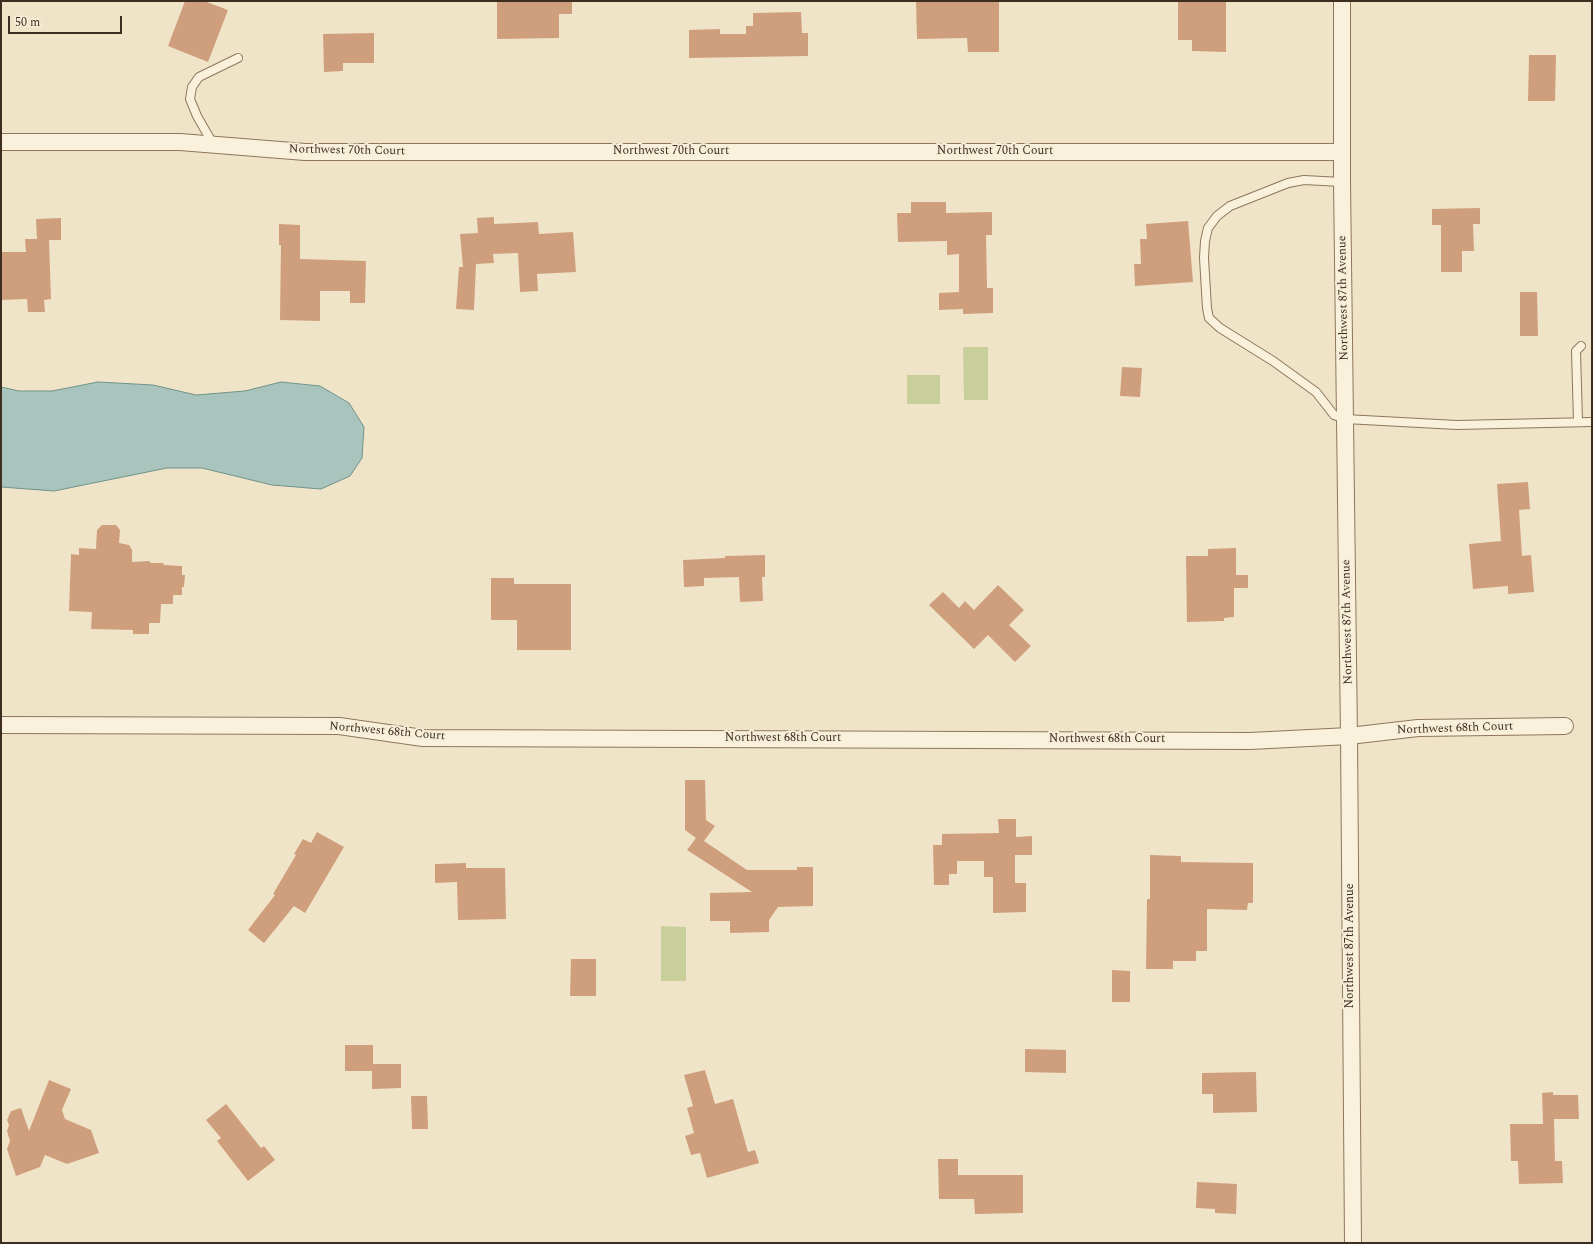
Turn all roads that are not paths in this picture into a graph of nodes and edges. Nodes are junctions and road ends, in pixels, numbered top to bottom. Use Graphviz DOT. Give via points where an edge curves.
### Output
graph roads {
  1 [pos="1342,1"];
  2 [pos="238,58"];
  3 [pos="1,142"];
  4 [pos="213,144"];
  5 [pos="1342,152"];
  6 [pos="1342,182"];
  7 [pos="1581,346"];
  8 [pos="1345,419"];
  9 [pos="1578,422"];
  10 [pos="1592,422"];
  11 [pos="1,725"];
  12 [pos="1565,726"];
  13 [pos="1349,736"];
  14 [pos="1353,1243"];
  1 -- 5 [label="street, Northwest 87th Avenue"];
  2 -- 4 [label="lane" via="199,77 192,87 190,99"];
  3 -- 4 [label="street, Northwest 70th Court"];
  4 -- 5 [label="street, Northwest 70th Court" via="304,152"];
  5 -- 6 [label="street, Northwest 87th Avenue"];
  6 -- 8 [label="street, Northwest 87th Avenue"];
  6 -- 8 [label="lane" via="1304,180 1288,183 1230,206 1217,216 1208,228 1204,258 1209,318 1316,392 1334,415"];
  7 -- 9 [label="lane" via="1576,351"];
  8 -- 9 [label="lane" via="1457,426"];
  8 -- 13 [label="street, Northwest 87th Avenue"];
  9 -- 10 [label="lane"];
  11 -- 13 [label="street, Northwest 68th Court" via="339,726 423,738 1250,741"];
  12 -- 13 [label="street, Northwest 68th Court" via="1418,728"];
  13 -- 14 [label="street, Northwest 87th Avenue"];
}
